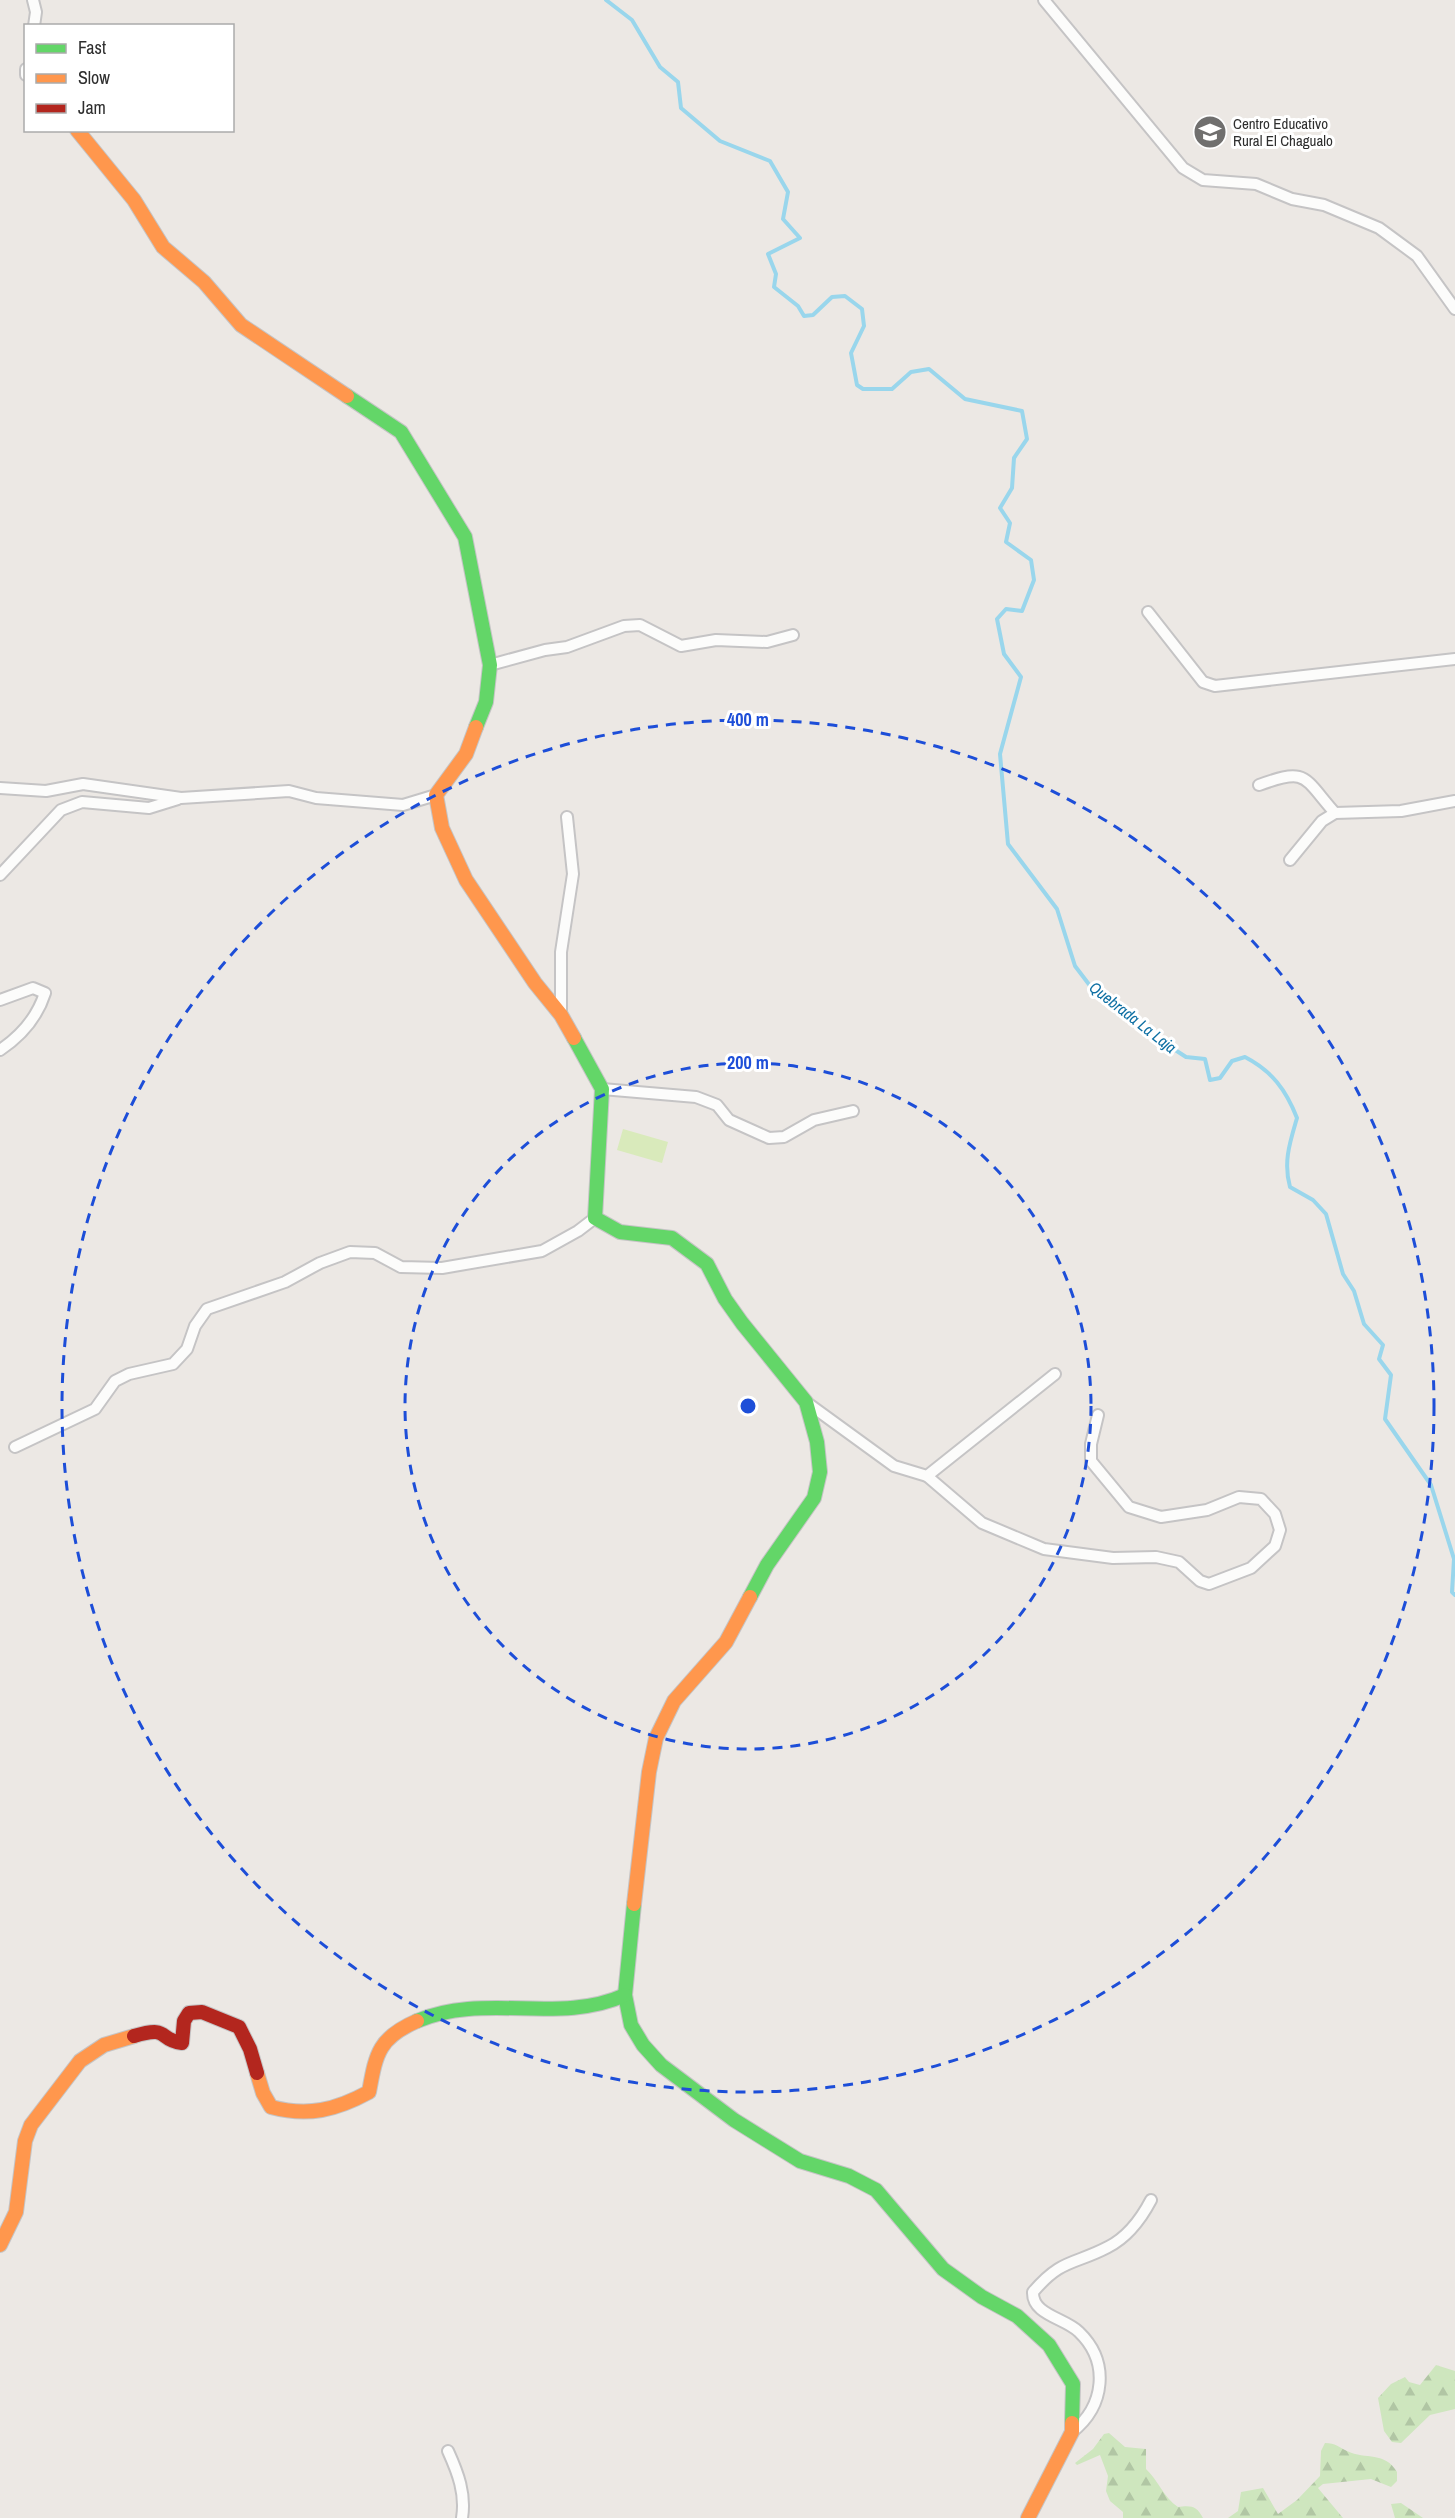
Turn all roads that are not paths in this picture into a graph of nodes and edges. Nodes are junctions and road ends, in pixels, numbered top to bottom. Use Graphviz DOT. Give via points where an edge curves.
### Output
graph roads {
  1 [pos="33,0"];
  2 [pos="1044,0"];
  3 [pos="33,24"];
  4 [pos="79,132"];
  5 [pos="1455,309"];
  6 [pos="1148,612"];
  7 [pos="793,635"];
  8 [pos="1455,659"];
  9 [pos="490,665"];
  10 [pos="1259,785"];
  11 [pos="0,788"];
  12 [pos="436,795"];
  13 [pos="181,798"];
  14 [pos="1455,801"];
  15 [pos="1335,813"];
  16 [pos="567,817"];
  17 [pos="1290,860"];
  18 [pos="0,875"];
  19 [pos="0,1000"];
  20 [pos="561,1015"];
  21 [pos="0,1050"];
  22 [pos="602,1089"];
  23 [pos="853,1111"];
  24 [pos="595,1218"];
  25 [pos="1055,1374"];
  26 [pos="806,1402"];
  27 [pos="1098,1415"];
  28 [pos="15,1447"];
  29 [pos="927,1476"];
  30 [pos="625,1995"];
  31 [pos="1151,2200"];
  32 [pos="0,2244"];
  33 [pos="1072,2432"];
  34 [pos="448,2451"];
  35 [pos="462,2518"];
  36 [pos="1028,2518"];
  1 -- 3 [label="street"];
  2 -- 5 [label="street" via="1183,168 1203,180 1256,184 1292,199 1324,205 1378,228 1418,256"];
  4 -- 9 [label="street" via="134,200 163,247 204,282 241,325 401,432 465,537"];
  6 -- 8 [label="street" via="1203,682 1215,686"];
  7 -- 9 [label="street" via="767,642 716,640 681,646 640,625 624,626 567,647"];
  9 -- 12 [label="street" via="486,702 466,753"];
  10 -- 15 [label="street" via="1288,774 1298,775"];
  11 -- 13 [label="street" via="46,791 83,784"];
  12 -- 13 [label="street" via="403,806 316,798 289,790"];
  12 -- 20 [label="street" via="442,828 466,880"];
  13 -- 18 [label="street" via="149,808 82,802 61,810"];
  14 -- 15 [label="street" via="1401,811"];
  15 -- 17 [label="street" via="1322,821"];
  16 -- 20 [label="street" via="573,874 561,952"];
  19 -- 21 [label="street" via="33,988 45,993 40,1010"];
  20 -- 22 [label="street"];
  22 -- 23 [label="street" via="696,1097 717,1105 729,1120 769,1138 784,1137 814,1120"];
  22 -- 24 [label="street"];
  24 -- 26 [label="street" via="620,1232 672,1238 707,1264 742,1323"];
  24 -- 28 [label="street" via="542,1251 442,1268 401,1267 375,1253 350,1251 285,1282 207,1309 195,1326 187,1349 173,1364 115,1380 95,1409"];
  25 -- 29 [label="street"];
  26 -- 29 [label="street" via="894,1466"];
  26 -- 30 [label="street" via="820,1472 814,1498 767,1565 726,1642 674,1701 656,1738"];
  27 -- 29 [label="street" via="1091,1461 1130,1507 1161,1516 1207,1510 1239,1497 1261,1499 1275,1514 1280,1530 1275,1546 1251,1568 1209,1584 1179,1562 1156,1557 1113,1558 1044,1549 982,1523"];
  30 -- 32 [label="street" via="604,2004 488,2005 424,2016 391,2035 378,2051 372,2064 369,2092 321,2114 271,2107 239,2027 202,2012 189,2013 184,2021 182,2043 153,2030 104,2045 80,2061 31,2125 25,2141 16,2212"];
  30 -- 33 [label="street" via="631,2025 661,2065 734,2120 800,2161 849,2176 876,2190 943,2269 1041,2336 1073,2384"];
  31 -- 33 [label="street" via="1139,2223 1108,2247 1058,2267 1033,2292 1038,2307 1084,2337 1100,2371 1095,2405"];
  33 -- 36 [label="street"];
  34 -- 35 [label="street" via="465,2502"];
}
